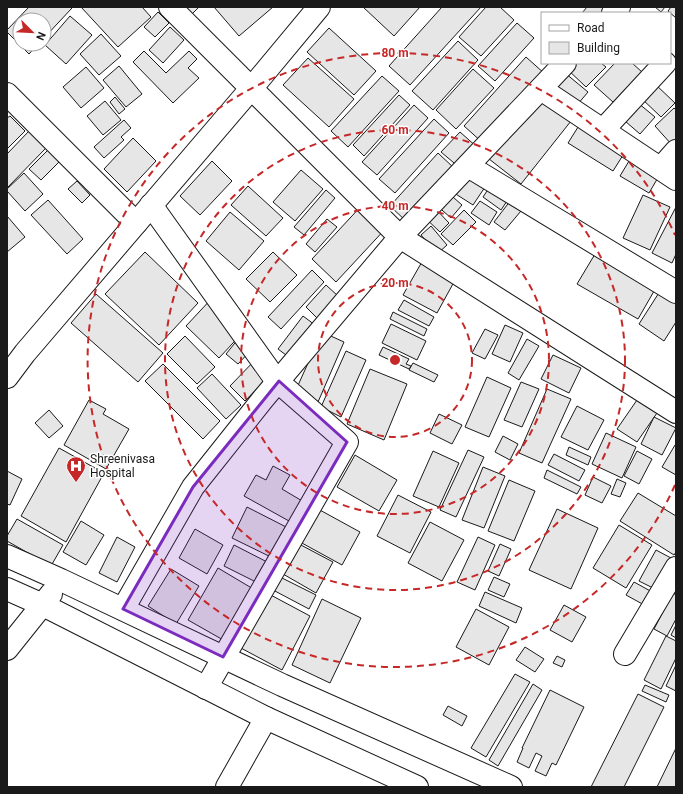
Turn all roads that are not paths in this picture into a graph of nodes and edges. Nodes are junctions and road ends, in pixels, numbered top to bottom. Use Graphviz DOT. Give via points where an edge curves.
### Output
graph roads {
  1 [pos="170,7"];
  2 [pos="319,7"];
  3 [pos="565,64"];
  4 [pos="664,64"];
  5 [pos="251,88"];
  6 [pos="541,89"];
  7 [pos="7,94"];
  8 [pos="603,130"];
  9 [pos="676,151"];
  10 [pos="468,166"];
  11 [pos="668,174"];
  12 [pos="151,205"];
  13 [pos="136,224"];
  14 [pos="400,237"];
  15 [pos="676,292"];
  16 [pos="7,377"];
  17 [pos="279,381"];
  18 [pos="676,412"];
  19 [pos="7,556"];
  20 [pos="676,568"];
  21 [pos="61,580"];
  22 [pos="7,589"];
  23 [pos="43,605"];
  24 [pos="123,609"];
  25 [pos="7,649"];
  26 [pos="624,654"];
  27 [pos="223,657"];
  28 [pos="206,688"];
  29 [pos="266,718"];
  30 [pos="227,787"];
  31 [pos="418,787"];
  32 [pos="511,787"];
  1 -- 5 [label="street"];
  2 -- 5 [label="street"];
  3 -- 6 [label="street"];
  4 -- 8 [label="street"];
  5 -- 12 [label="street"];
  5 -- 14 [label="street"];
  6 -- 8 [label="street"];
  6 -- 10 [label="street"];
  7 -- 13 [label="street"];
  8 -- 11 [label="street"];
  9 -- 11 [label="street"];
  10 -- 14 [label="street"];
  10 -- 15 [label="street"];
  12 -- 13 [label="street"];
  12 -- 17 [label="street"];
  13 -- 16 [label="street"];
  14 -- 17 [label="street"];
  14 -- 18 [label="street"];
  17 -- 24 [label="street" via="193,487"];
  17 -- 27 [label="street" via="347,442"];
  19 -- 21 [label="street"];
  20 -- 26 [label="street"];
  21 -- 23 [label="street"];
  21 -- 24 [label="street"];
  22 -- 23 [label="street"];
  23 -- 25 [label="street"];
  23 -- 28 [label="street"];
  24 -- 27 [label="street"];
  27 -- 28 [label="street"];
  27 -- 32 [label="street"];
  28 -- 29 [label="street"];
  29 -- 30 [label="street"];
  29 -- 31 [label="street"];
}
